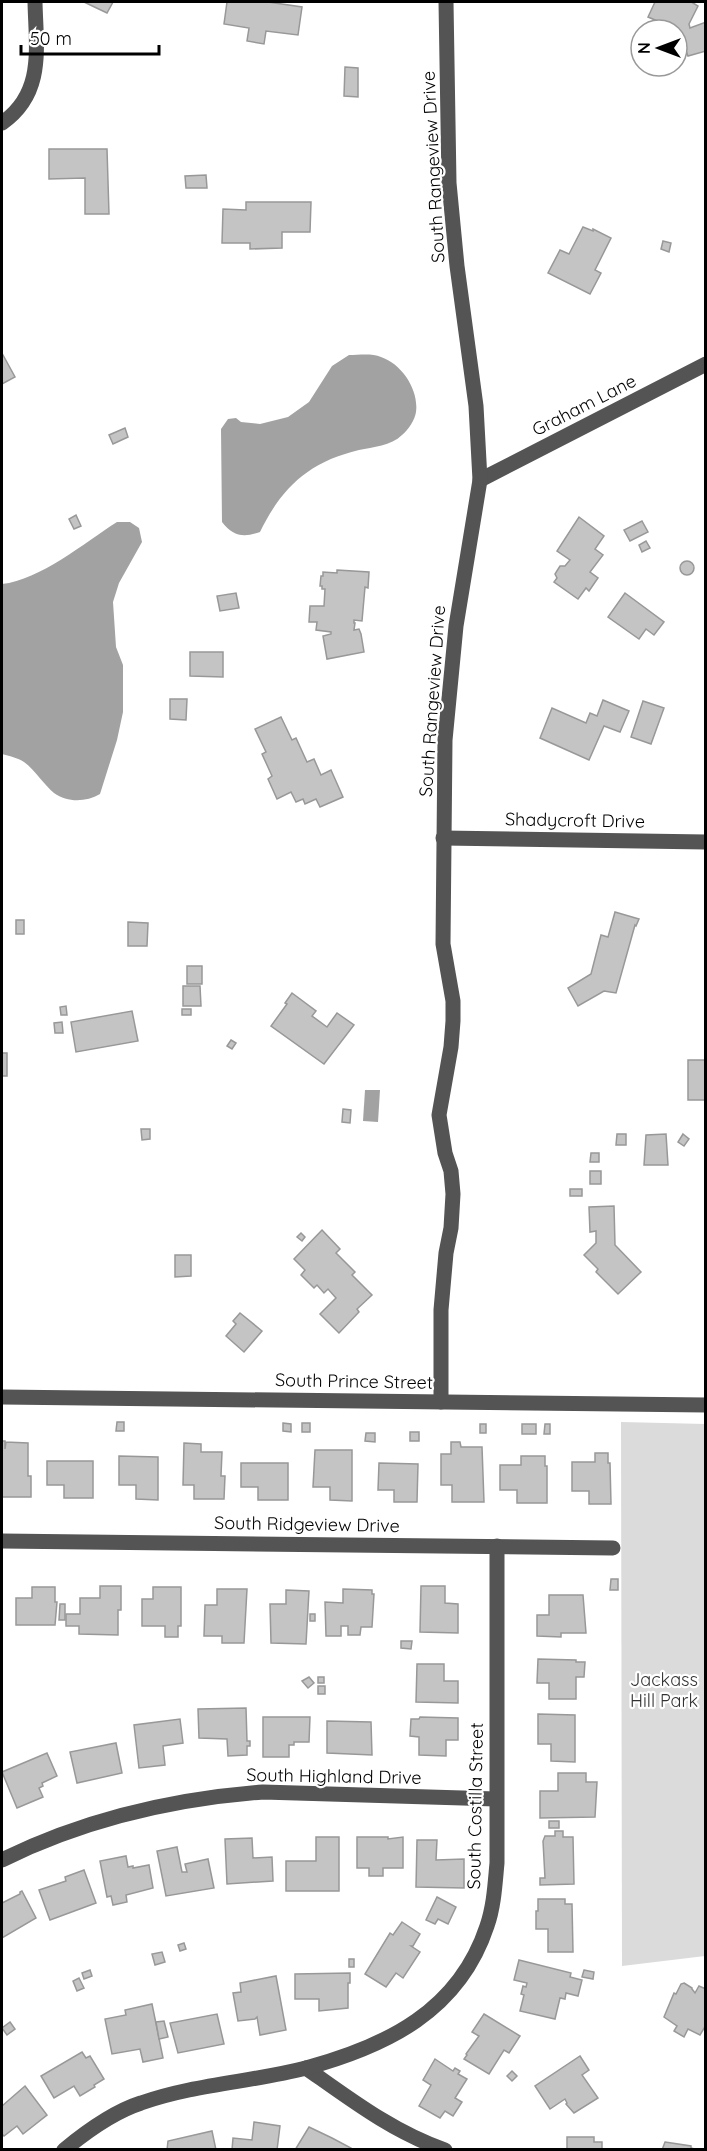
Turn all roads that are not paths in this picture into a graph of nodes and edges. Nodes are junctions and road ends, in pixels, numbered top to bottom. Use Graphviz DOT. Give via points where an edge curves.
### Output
graph roads {
  1 [pos="35,2"];
  2 [pos="446,2"];
  3 [pos="2,123"];
  4 [pos="705,364"];
  5 [pos="480,480"];
  6 [pos="443,838"];
  7 [pos="705,842"];
  8 [pos="2,1397"];
  9 [pos="441,1402"];
  10 [pos="705,1405"];
  11 [pos="2,1541"];
  12 [pos="497,1546"];
  13 [pos="613,1548"];
  14 [pos="496,1799"];
  15 [pos="2,1860"];
  16 [pos="306,2068"];
  17 [pos="64,2150"];
  18 [pos="445,2150"];
  1 -- 3 [label="street" via="35,75 27,96"];
  2 -- 5 [label="street, South Rangeview Drive" via="449,183 476,406"];
  4 -- 5 [label="street, Graham Lane"];
  5 -- 6 [label="street, South Rangeview Drive" via="451,661"];
  6 -- 7 [label="street, Shadycroft Drive"];
  6 -- 9 [label="street, South Rangeview Drive" via="443,944 453,1021 439,1115 453,1194 441,1310"];
  8 -- 9 [label="street, South Prince Street"];
  9 -- 10 [label="street, South Prince Street"];
  11 -- 12 [label="street, South Ridgeview Drive"];
  12 -- 13 [label="street, South Ridgeview Drive"];
  12 -- 14 [label="street, South Costilla Street"];
  14 -- 15 [label="street, South Highland Drive" via="238,1794 190,1800 109,1819 62,1833"];
  14 -- 16 [label="street, South Costilla Street" via="494,1897 487,1926 459,1980 424,2017 400,2033"];
  16 -- 17 [label="street, South Costilla Street" via="139,2103 100,2123"];
  16 -- 18 [label="street" via="366,2111"];
}
